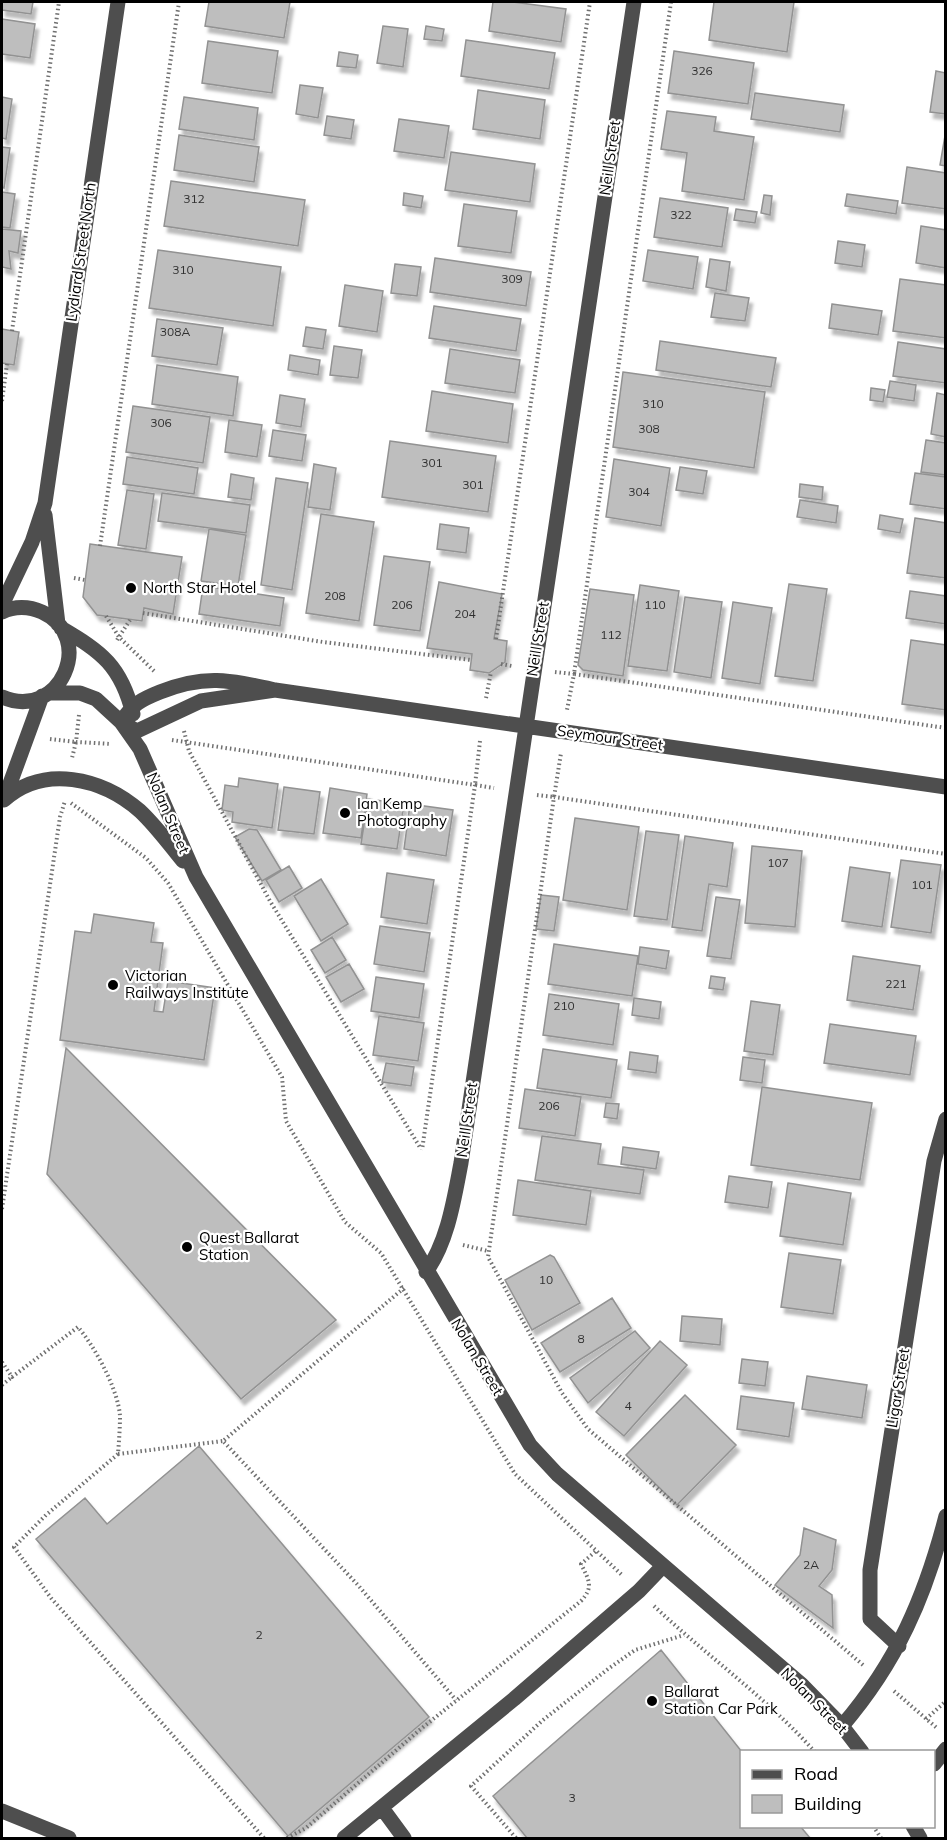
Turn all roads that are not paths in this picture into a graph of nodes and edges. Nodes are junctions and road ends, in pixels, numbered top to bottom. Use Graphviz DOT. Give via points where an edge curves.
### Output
graph roads {
  1 [pos="118,2"];
  2 [pos="633,2"];
  3 [pos="45,503"];
  4 [pos="2,605"];
  5 [pos="2,612"];
  6 [pos="60,626"];
  7 [pos="275,690"];
  8 [pos="46,695"];
  9 [pos="2,697"];
  10 [pos="131,706"];
  11 [pos="121,723"];
  12 [pos="524,725"];
  13 [pos="137,731"];
  14 [pos="140,749"];
  15 [pos="945,787"];
  16 [pos="3,805"];
  17 [pos="196,877"];
  18 [pos="945,1119"];
  19 [pos="426,1272"];
  20 [pos="945,1516"];
  21 [pos="662,1567"];
  22 [pos="899,1646"];
  23 [pos="842,1726"];
  24 [pos="945,1749"];
  25 [pos="860,1750"];
  26 [pos="935,1762"];
  27 [pos="382,1808"];
  28 [pos="2,1811"];
  29 [pos="69,1839"];
  30 [pos="344,1839"];
  31 [pos="404,1839"];
  1 -- 3 [label="street, Lydiard Street North"];
  2 -- 12 [label="street, Neill Street"];
  3 -- 4 [label="street, Lydiard Street North" via="32,542"];
  3 -- 6 [label="street, Lydiard Street North" via="47,546"];
  5 -- 6 [label="street, Nolan Street" via="31,608"];
  6 -- 8 [label="street, Lydiard Street North" via="68,645 68,663 62,680"];
  6 -- 10 [label="street, Nolan Street" via="111,664 121,677"];
  7 -- 10 [label="street, Seymour Street" via="212,679 192,681"];
  7 -- 12 [label="street, Seymour Street"];
  7 -- 13 [label="street, Seymour Street" via="218,696"];
  8 -- 9 [label="street, Nolan Street" via="21,701"];
  8 -- 11 [label="street, Nolan Street" via="86,694"];
  8 -- 16 [label="street" via="26,737"];
  10 -- 11 [label="street"];
  10 -- 13 [label="street, Nolan Street"];
  11 -- 13 [label="street"];
  11 -- 14 [label="street, Nolan Street"];
  12 -- 15 [label="street, Seymour Street"];
  12 -- 19 [label="street, Neill Street" via="461,1163 447,1224"];
  13 -- 14 [label="street, Nolan Street"];
  14 -- 17 [label="street, Nolan Street"];
  16 -- 17 [label="street, Nolan Street" via="20,787 38,780 69,778 96,786 132,806 158,830"];
  17 -- 19 [label="street, Nolan Street"];
  18 -- 22 [label="street, Ligar Street" via="930,1186 870,1570 870,1619"];
  19 -- 21 [label="street, Nolan Street" via="530,1445"];
  20 -- 22 [label="street" via="926,1584"];
  21 -- 23 [label="street, Nolan Street" via="760,1648"];
  21 -- 27 [label="street" via="485,1724"];
  22 -- 23 [label="street" via="880,1679"];
  23 -- 25 [label="street, Nolan Street"];
  24 -- 26 [label="street"];
  27 -- 30 [label="street"];
  27 -- 31 [label="street"];
  28 -- 29 [label="street"];
}
